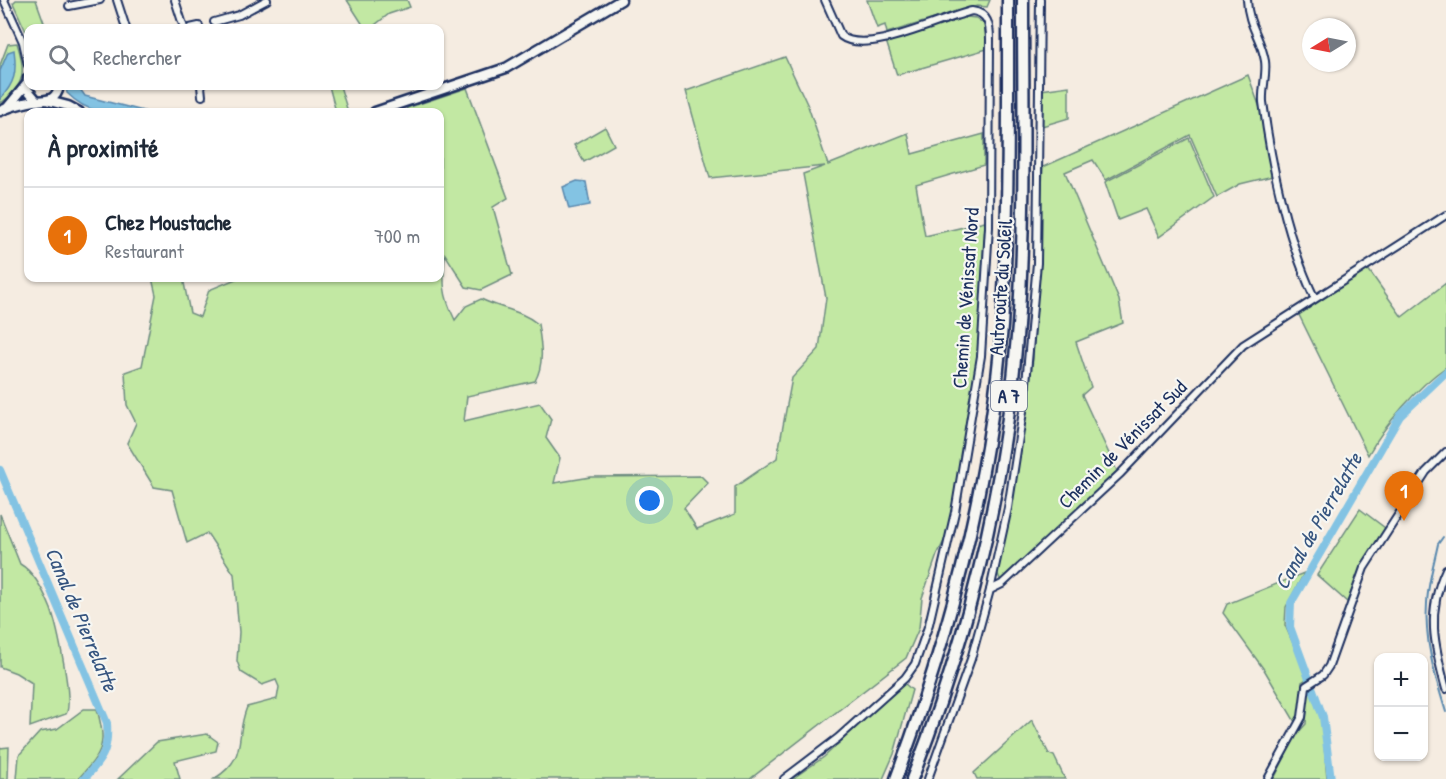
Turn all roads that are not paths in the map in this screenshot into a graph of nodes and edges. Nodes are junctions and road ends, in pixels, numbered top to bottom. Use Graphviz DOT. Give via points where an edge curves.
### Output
graph roads {
  1 [pos="4,0"];
  2 [pos="100,0"];
  3 [pos="117,0"];
  4 [pos="175,0"];
  5 [pos="267,0"];
  6 [pos="621,0"];
  7 [pos="825,0"];
  8 [pos="1008,0"];
  9 [pos="1023,0"];
  10 [pos="1040,0"];
  11 [pos="1247,0"];
  12 [pos="69,6"];
  13 [pos="214,22"];
  14 [pos="125,24"];
  15 [pos="183,24"];
  16 [pos="23,42"];
  17 [pos="24,47"];
  18 [pos="24,85"];
  19 [pos="444,89"];
  20 [pos="29,90"];
  21 [pos="57,90"];
  22 [pos="60,90"];
  23 [pos="201,90"];
  24 [pos="440,90"];
  25 [pos="202,96"];
  26 [pos="37,101"];
  27 [pos="49,101"];
  28 [pos="68,106"];
  29 [pos="72,108"];
  30 [pos="387,108"];
  31 [pos="3,110"];
  32 [pos="1446,215"];
  33 [pos="1314,297"];
  34 [pos="1446,452"];
  35 [pos="1446,569"];
  36 [pos="990,590"];
  37 [pos="1446,689"];
  38 [pos="784,779"];
  39 [pos="896,779"];
  40 [pos="912,779"];
  41 [pos="928,779"];
  42 [pos="1268,779"];
  1 -- 16 [label="street"];
  2 -- 12 [label="street"];
  3 -- 14 [label="street"];
  4 -- 15 [label="street"];
  5 -- 13 [label="street" via="239,15"];
  6 -- 19 [label="main road" via="506,68"];
  7 -- 38 [label="street, Chemin de Vénissat Nord" via="836,29 853,42 878,40 972,11 984,16 990,39 989,227 981,356 959,490 943,568 915,664 905,678 838,738"];
  8 -- 39 [label="highway, Autoroute du Soleil / A 7" via="1007,231 993,404 963,566 941,646"];
  9 -- 40 [label="highway, Autoroute du Soleil / A 7" via="1022,231 1018,327 1006,420 993,505 970,605 945,690"];
  10 -- 36 [label="street" via="1036,263 1024,405"];
  11 -- 33 [label="street" via="1248,19 1266,64 1262,87 1275,169"];
  16 -- 17 [label="street"];
  18 -- 31 [label="main road"];
  20 -- 26 [label="main road"];
  21 -- 27 [label="main road"];
  22 -- 28 [label="main road"];
  23 -- 25 [label="street"];
  24 -- 30 [label="main road"];
  26 -- 27 [label="main road"];
  26 -- 31 [label="main road"];
  27 -- 28 [label="main road"];
  28 -- 29 [label="main road"];
  32 -- 33 [label="street, Chemin de Vénissat Sud"];
  33 -- 36 [label="street, Chemin de Vénissat Sud" via="1243,345 1120,473 1002,584"];
  34 -- 42 [label="street" via="1426,472 1364,568 1329,666 1306,686 1298,727"];
  35 -- 37 [label="street" via="1433,608 1437,656"];
  36 -- 41 [label="street" via="971,659"];
}
